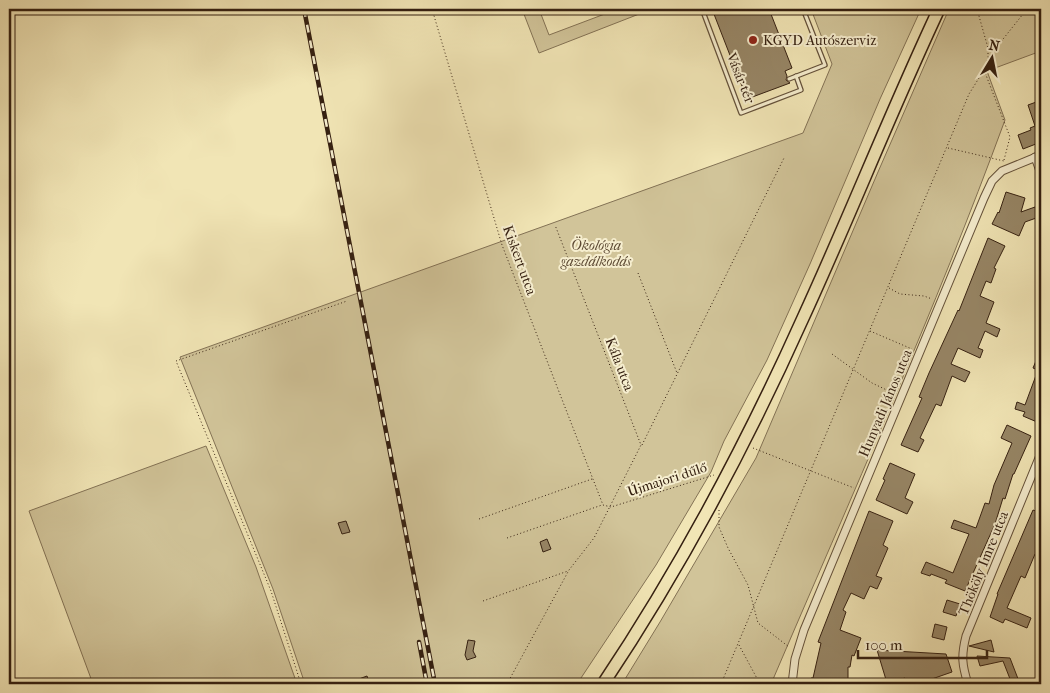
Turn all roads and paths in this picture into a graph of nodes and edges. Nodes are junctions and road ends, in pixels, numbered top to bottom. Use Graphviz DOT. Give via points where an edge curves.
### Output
graph roads {
  1 [pos="432,9"];
  2 [pos="702,9"];
  3 [pos="803,9"];
  4 [pos="939,9"];
  5 [pos="977,9"];
  6 [pos="1026,9"];
  7 [pos="988,58"];
  8 [pos="984,70"];
  9 [pos="796,76"];
  10 [pos="789,79"];
  11 [pos="946,148"];
  12 [pos="1038,156"];
  13 [pos="784,158"];
  14 [pos="1004,160"];
  15 [pos="1002,171"];
  16 [pos="1041,174"];
  17 [pos="555,225"];
  18 [pos="638,273"];
  19 [pos="888,288"];
  20 [pos="347,301"];
  21 [pos="939,304"];
  22 [pos="870,331"];
  23 [pos="919,353"];
  24 [pos="832,354"];
  25 [pos="853,369"];
  26 [pos="678,374"];
  27 [pos="901,396"];
  28 [pos="641,445"];
  29 [pos="741,446"];
  30 [pos="1041,453"];
  31 [pos="729,470"];
  32 [pos="812,472"];
  33 [pos="593,479"];
  34 [pos="861,491"];
  35 [pos="716,495"];
  36 [pos="603,505"];
  37 [pos="610,507"];
  38 [pos="479,519"];
  39 [pos="507,538"];
  40 [pos="569,570"];
  41 [pos="483,601"];
  42 [pos="753,608"];
  43 [pos="739,644"];
  44 [pos="796,655"];
  45 [pos="300,684"];
  46 [pos="507,684"];
  47 [pos="603,684"];
  48 [pos="721,684"];
  49 [pos="760,684"];
  50 [pos="792,684"];
  51 [pos="968,684"];
  1 -- 33 [label="path, Kiskert utca" via="502,245"];
  2 -- 9 [label="lane, Vásár tér" via="741,113 801,90"];
  3 -- 9 [label="lane" via="825,65"];
  4 -- 29 [label="main road" via="803,319"];
  5 -- 7 [label="path"];
  6 -- 7 [label="path"];
  7 -- 8 [label="path"];
  8 -- 11 [label="path" via="969,94"];
  8 -- 14 [label="path" via="1010,137"];
  9 -- 10 [label="lane"];
  11 -- 14 [label="path"];
  11 -- 19 [label="path"];
  12 -- 15 [label="street"];
  12 -- 16 [label="street"];
  13 -- 26 [label="path"];
  14 -- 15 [label="path"];
  15 -- 21 [label="street, Hunyadi János utca" via="992,181"];
  17 -- 28 [label="path, Kála utca"];
  18 -- 26 [label="path"];
  19 -- 21 [label="path" via="900,294 932,298"];
  19 -- 22 [label="path"];
  20 -- 45 [label="path" via="176,361 271,591"];
  21 -- 23 [label="street, Hunyadi János utca"];
  22 -- 23 [label="path"];
  22 -- 25 [label="path"];
  23 -- 27 [label="street, Hunyadi János utca"];
  24 -- 25 [label="path"];
  25 -- 27 [label="path" via="872,383"];
  25 -- 32 [label="path"];
  26 -- 28 [label="path"];
  27 -- 34 [label="street, Hunyadi János utca"];
  28 -- 37 [label="path"];
  29 -- 31 [label="main road"];
  29 -- 32 [label="path" via="760,449"];
  30 -- 51 [label="street, Thököly Imre utca" via="966,636 962,667"];
  31 -- 35 [label="main road"];
  31 -- 37 [label="path, Újmajori dűlő"];
  32 -- 34 [label="path"];
  32 -- 42 [label="path"];
  33 -- 36 [label="path, Kiskert utca"];
  33 -- 38 [label="path"];
  34 -- 44 [label="street, Hunyadi János utca"];
  35 -- 42 [label="path" via="719,527 748,585"];
  35 -- 47 [label="main road"];
  36 -- 37 [label="path"];
  36 -- 39 [label="path"];
  37 -- 40 [label="path" via="594,538"];
  40 -- 41 [label="path"];
  40 -- 46 [label="path"];
  42 -- 43 [label="path"];
  42 -- 44 [label="path" via="758,623 786,643"];
  43 -- 48 [label="path"];
  43 -- 49 [label="path"];
  44 -- 50 [label="street, Hunyadi János utca"];
}
